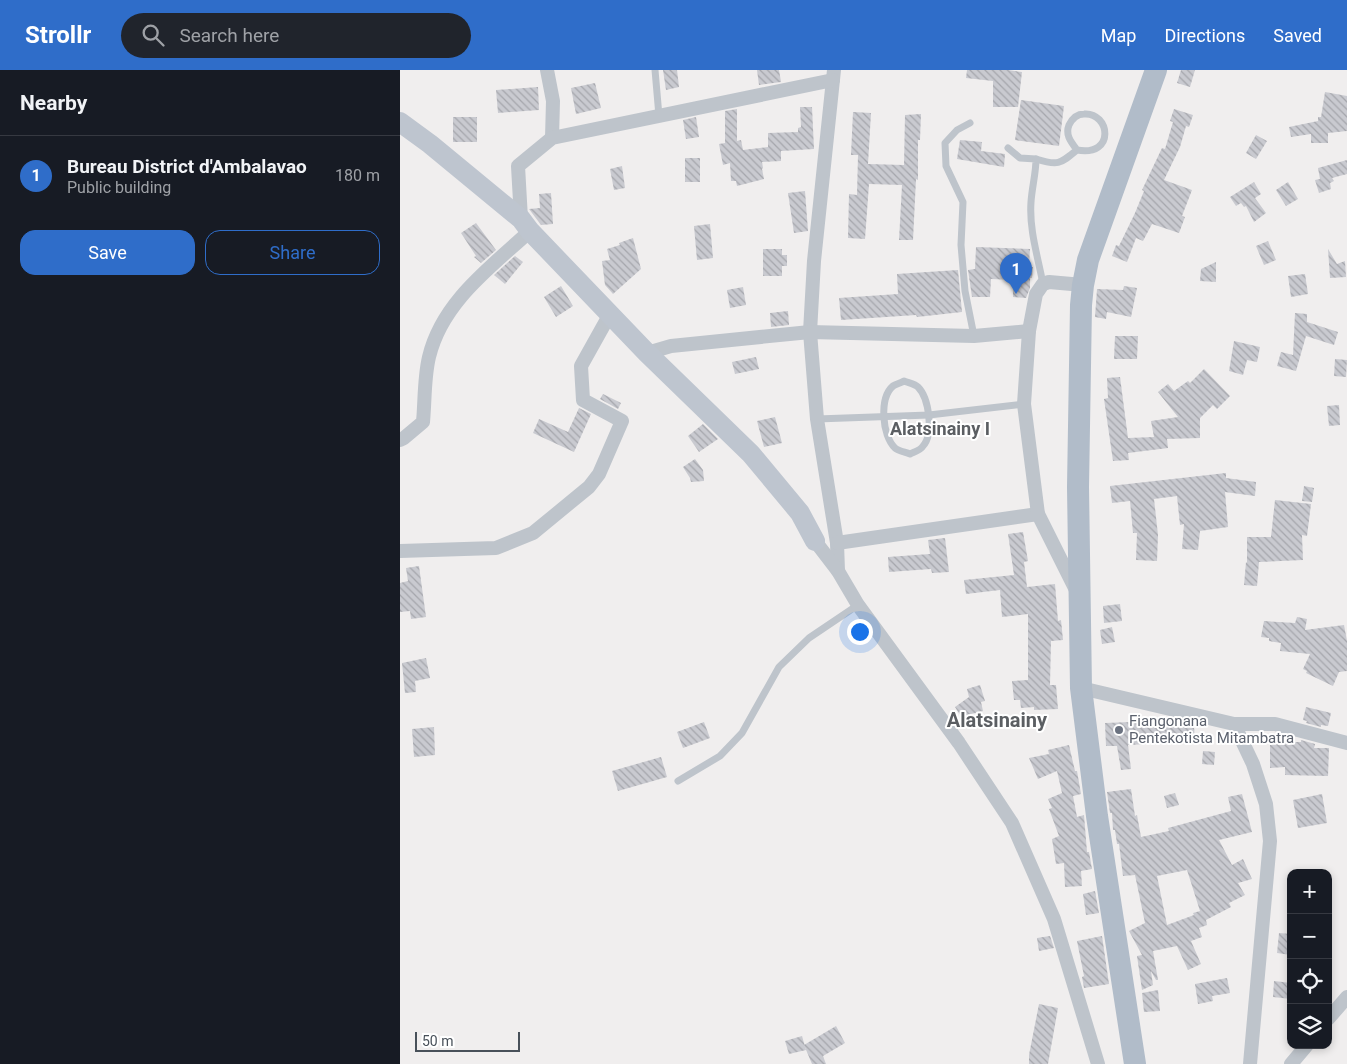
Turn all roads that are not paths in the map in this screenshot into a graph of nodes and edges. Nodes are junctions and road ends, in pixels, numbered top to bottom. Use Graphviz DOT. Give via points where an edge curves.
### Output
graph roads {
  1 [pos="547,70"];
  2 [pos="655,70"];
  3 [pos="1156,70"];
  4 [pos="833,75"];
  5 [pos="659,116"];
  6 [pos="400,122"];
  7 [pos="970,123"];
  8 [pos="552,138"];
  9 [pos="1008,148"];
  10 [pos="1077,150"];
  11 [pos="1036,159"];
  12 [pos="526,225"];
  13 [pos="1043,284"];
  14 [pos="1083,285"];
  15 [pos="610,314"];
  16 [pos="1029,331"];
  17 [pos="810,332"];
  18 [pos="974,336"];
  19 [pos="647,353"];
  20 [pos="1024,404"];
  21 [pos="929,415"];
  22 [pos="883,417"];
  23 [pos="817,419"];
  24 [pos="400,440"];
  25 [pos="1038,514"];
  26 [pos="815,541"];
  27 [pos="837,543"];
  28 [pos="400,551"];
  29 [pos="838,571"];
  30 [pos="1079,595"];
  31 [pos="858,605"];
  32 [pos="1081,688"];
  33 [pos="1234,724"];
  34 [pos="1347,743"];
  35 [pos="678,781"];
  36 [pos="1347,996"];
  37 [pos="1332,1014"];
  38 [pos="1304,1049"];
  39 [pos="1098,1064"];
  40 [pos="1135,1064"];
  41 [pos="1250,1064"];
  42 [pos="1291,1064"];
  1 -- 8 [label="street" via="552,101"];
  2 -- 5 [label="lane"];
  3 -- 14 [label="main road" via="1088,260"];
  4 -- 5 [label="street"];
  4 -- 17 [label="street"];
  5 -- 8 [label="street"];
  6 -- 12 [label="street"];
  7 -- 18 [label="lane" via="957,130 945,144 946,166 964,202 961,245 965,291"];
  8 -- 12 [label="street" via="518,166"];
  9 -- 11 [label="lane" via="1020,158"];
  10 -- 10 [label="lane" via="1067,130 1072,119 1080,114 1090,114 1100,120 1105,129 1104,140 1097,148"];
  10 -- 11 [label="lane" via="1060,163"];
  11 -- 13 [label="lane" via="1031,203 1032,238"];
  12 -- 15 [label="street"];
  12 -- 24 [label="street" via="465,291 443,320 429,357 423,422"];
  13 -- 14 [label="street"];
  13 -- 16 [label="street" via="1036,294"];
  14 -- 30 [label="main road"];
  15 -- 19 [label="street"];
  15 -- 28 [label="street" via="581,366 584,400 622,421 599,474 589,487 533,533 496,548"];
  16 -- 18 [label="street"];
  16 -- 20 [label="street"];
  17 -- 18 [label="street"];
  17 -- 19 [label="street" via="672,346"];
  17 -- 23 [label="street"];
  19 -- 26 [label="street" via="752,454 800,513"];
  20 -- 21 [label="lane"];
  20 -- 25 [label="street"];
  21 -- 22 [label="lane"];
  21 -- 22 [label="lane" via="917,385 904,381 893,386 886,397"];
  21 -- 22 [label="lane" via="928,435 923,447 910,454 896,449 888,438"];
  22 -- 23 [label="lane"];
  23 -- 27 [label="street"];
  25 -- 27 [label="street"];
  25 -- 30 [label="street"];
  26 -- 29 [label="street"];
  27 -- 29 [label="street"];
  29 -- 31 [label="street"];
  30 -- 32 [label="main road"];
  31 -- 35 [label="lane" via="808,638 779,667 742,733 720,756"];
  31 -- 39 [label="street" via="959,743 1012,823 1054,919"];
  32 -- 33 [label="street"];
  32 -- 40 [label="main road"];
  33 -- 34 [label="street" via="1275,724"];
  33 -- 41 [label="street" via="1253,764 1266,804 1270,841"];
  36 -- 37 [label="street"];
  38 -- 42 [label="street"];
}
